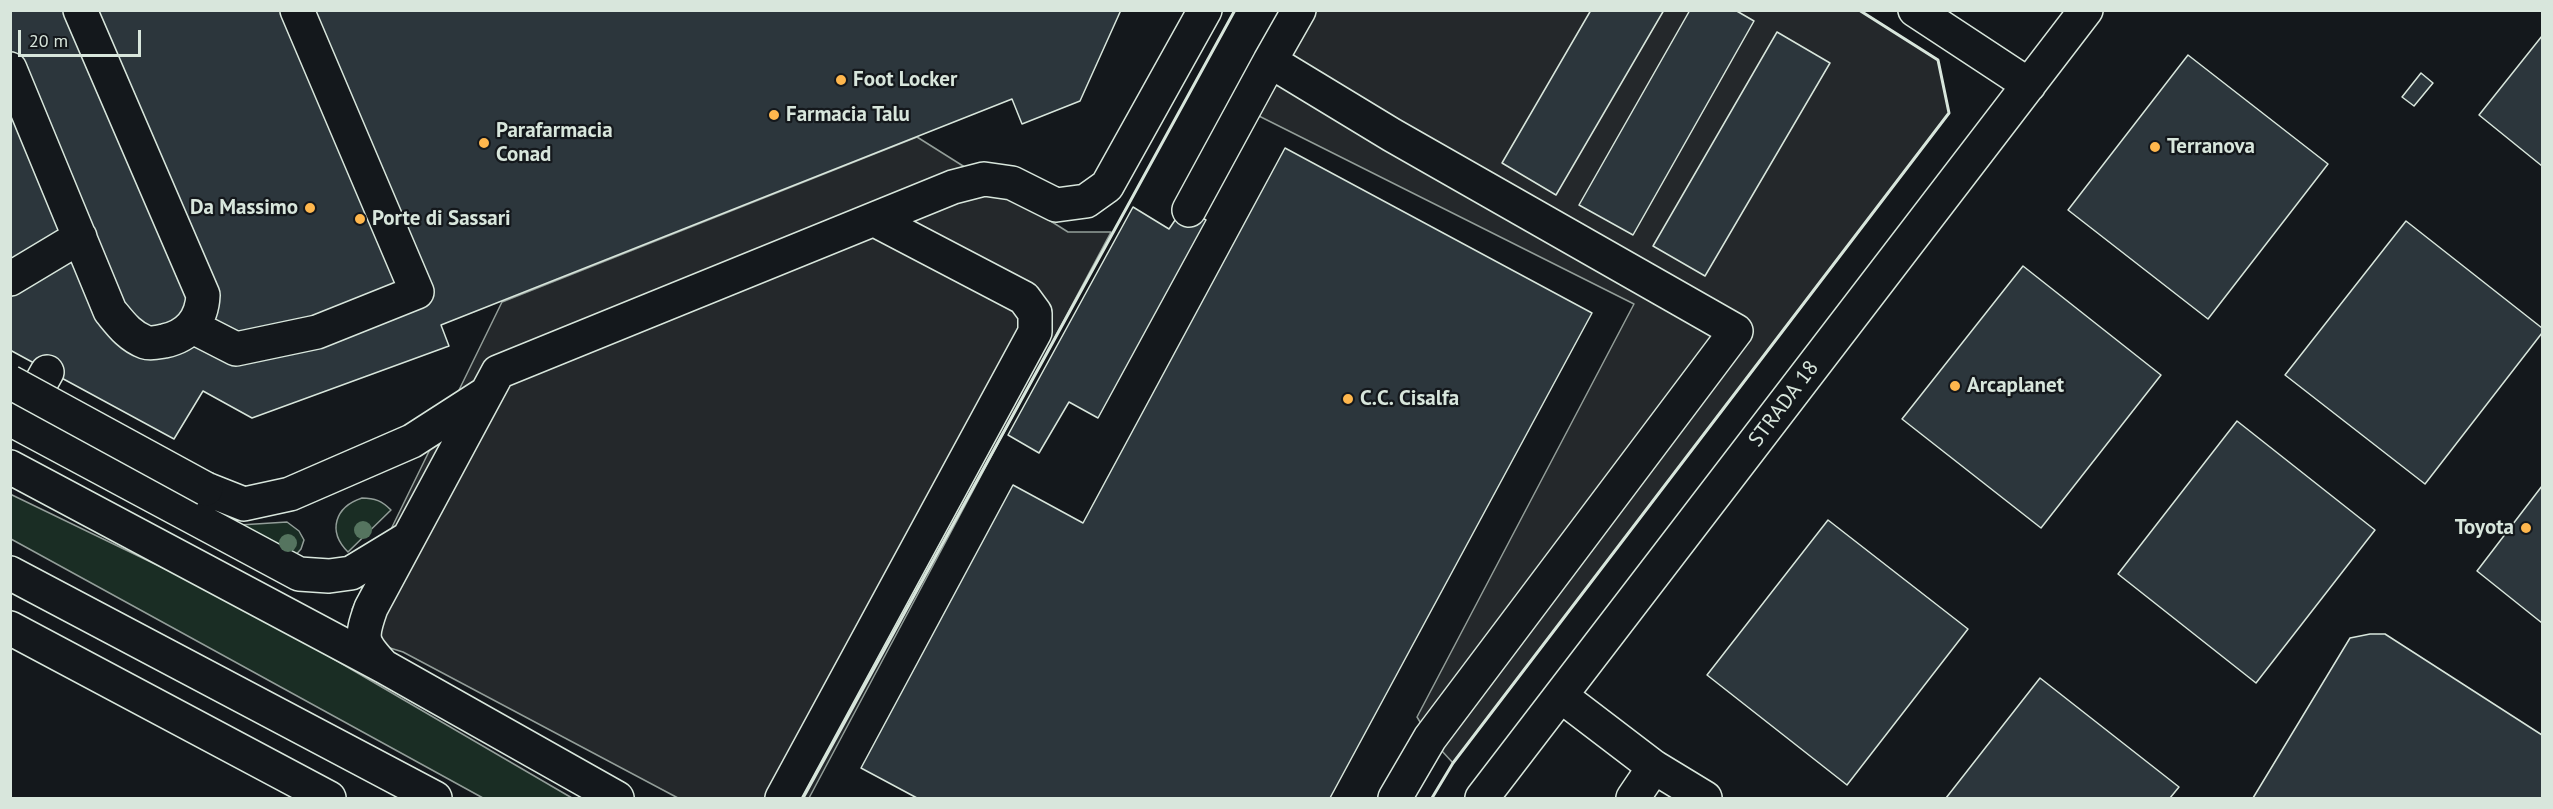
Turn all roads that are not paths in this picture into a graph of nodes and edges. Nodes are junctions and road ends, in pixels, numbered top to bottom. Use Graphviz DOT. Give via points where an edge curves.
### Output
graph roads {
  1 [pos="80,10"];
  2 [pos="297,10"];
  3 [pos="1299,10"];
  4 [pos="1915,10"];
  5 [pos="2086,10"];
  6 [pos="1203,13"];
  7 [pos="1270,60"];
  8 [pos="10,69"];
  9 [pos="2029,85"];
  10 [pos="1189,210"];
  11 [pos="875,220"];
  12 [pos="80,237"];
  13 [pos="10,279"];
  14 [pos="193,327"];
  15 [pos="47,372"];
  16 [pos="10,382"];
  17 [pos="489,391"];
  18 [pos="14,421"];
  19 [pos="10,467"];
  20 [pos="408,538"];
  21 [pos="10,573"];
  22 [pos="10,628"];
  23 [pos="383,666"];
  24 [pos="1561,696"];
  25 [pos="1654,767"];
  26 [pos="329,798"];
  27 [pos="435,798"];
  28 [pos="617,798"];
  29 [pos="782,798"];
  30 [pos="1395,798"];
  31 [pos="1482,798"];
  32 [pos="1633,798"];
  33 [pos="1705,798"];
  1 -- 14 [label="main road" via="203,295 202,311"];
  2 -- 14 [label="main road" via="417,292 317,332 236,349"];
  3 -- 7 [label="main road"];
  4 -- 9 [label="main road"];
  5 -- 9 [label="main road, STRADA 18"];
  6 -- 11 [label="main road" via="1107,186 1086,201 1056,205 1012,183 984,179 953,186"];
  7 -- 10 [label="main road"];
  7 -- 30 [label="main road" via="1392,135 1736,331 1430,738"];
  8 -- 12 [label="main road"];
  9 -- 24 [label="main road, STRADA 18"];
  11 -- 17 [label="main road" via="498,372"];
  11 -- 29 [label="main road" via="1024,298 1035,313 1035,332"];
  12 -- 13 [label="main road"];
  12 -- 14 [label="main road" via="110,310 127,332 147,343 174,339"];
  15 -- 18 [label="main road"];
  16 -- 17 [label="main road, bridge" via="206,489 244,504 290,494 412,441"];
  17 -- 20 [label="main road"];
  18 -- 20 [label="main road" via="298,574 351,573"];
  19 -- 23 [label="main road"];
  20 -- 23 [label="main road" via="364,627 366,647"];
  21 -- 27 [label="main road"];
  22 -- 26 [label="main road"];
  23 -- 28 [label="main road"];
  24 -- 25 [label="main road"];
  24 -- 31 [label="main road, STRADA 18"];
  25 -- 32 [label="main road"];
  25 -- 33 [label="main road"];
}
